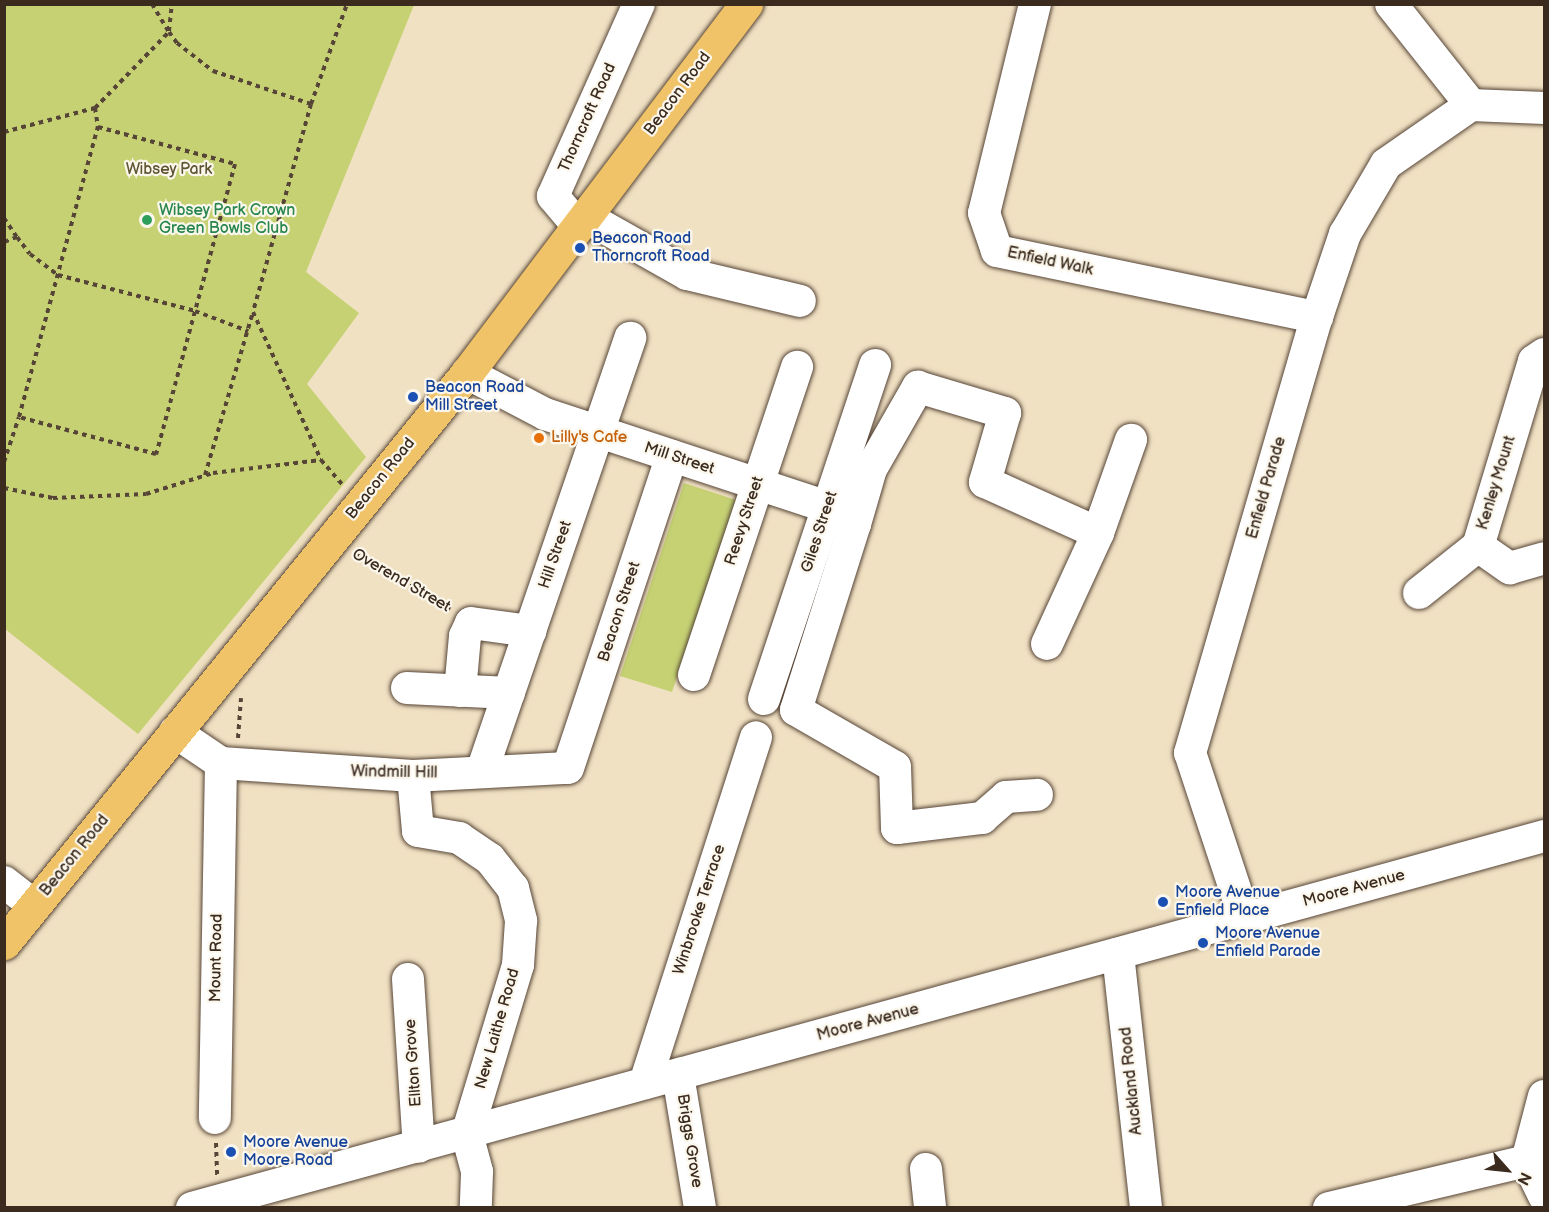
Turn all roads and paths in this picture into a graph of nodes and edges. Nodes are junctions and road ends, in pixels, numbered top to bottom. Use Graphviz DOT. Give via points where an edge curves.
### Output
graph roads {
  1 [pos="152,4"];
  2 [pos="172,4"];
  3 [pos="347,4"];
  4 [pos="639,4"];
  5 [pos="746,4"];
  6 [pos="1035,4"];
  7 [pos="1391,4"];
  8 [pos="169,32"];
  9 [pos="311,104"];
  10 [pos="1471,105"];
  11 [pos="95,108"];
  12 [pos="1545,108"];
  13 [pos="98,127"];
  14 [pos="4,132"];
  15 [pos="4,218"];
  16 [pos="582,222"];
  17 [pos="17,237"];
  18 [pos="4,242"];
  19 [pos="58,274"];
  20 [pos="800,301"];
  21 [pos="195,311"];
  22 [pos="254,312"];
  23 [pos="1317,317"];
  24 [pos="248,331"];
  25 [pos="630,338"];
  26 [pos="1545,354"];
  27 [pos="875,365"];
  28 [pos="797,367"];
  29 [pos="467,373"];
  30 [pos="19,417"];
  31 [pos="598,432"];
  32 [pos="1131,440"];
  33 [pos="672,456"];
  34 [pos="321,460"];
  35 [pos="4,462"];
  36 [pos="204,476"];
  37 [pos="757,484"];
  38 [pos="4,488"];
  39 [pos="361,504"];
  40 [pos="828,507"];
  41 [pos="855,524"];
  42 [pos="1098,533"];
  43 [pos="330,541"];
  44 [pos="1478,546"];
  45 [pos="1545,558"];
  46 [pos="1419,593"];
  47 [pos="471,622"];
  48 [pos="530,631"];
  49 [pos="1047,644"];
  50 [pos="694,675"];
  51 [pos="407,688"];
  52 [pos="460,691"];
  53 [pos="241,693"];
  54 [pos="509,693"];
  55 [pos="764,699"];
  56 [pos="175,732"];
  57 [pos="756,737"];
  58 [pos="229,764"];
  59 [pos="568,768"];
  60 [pos="482,771"];
  61 [pos="413,776"];
  62 [pos="1037,795"];
  63 [pos="1545,836"];
  64 [pos="4,882"];
  65 [pos="34,906"];
  66 [pos="1245,919"];
  67 [pos="4,943"];
  68 [pos="1118,954"];
  69 [pos="408,979"];
  70 [pos="678,1076"];
  71 [pos="645,1083"];
  72 [pos="1545,1096"];
  73 [pos="215,1118"];
  74 [pos="467,1134"];
  75 [pos="419,1147"];
  76 [pos="1527,1161"];
  77 [pos="926,1169"];
  78 [pos="1545,1196"];
  79 [pos="210,1206"];
  80 [pos="476,1208"];
  81 [pos="700,1208"];
  82 [pos="930,1208"];
  83 [pos="1146,1208"];
  84 [pos="1329,1208"];
  1 -- 8 [label="path"];
  2 -- 8 [label="path"];
  3 -- 9 [label="path"];
  4 -- 16 [label="street, Thorncroft Road" via="553,196"];
  5 -- 16 [label="main road, Beacon Road"];
  6 -- 23 [label="street, Enfield Walk" via="984,213 998,251"];
  7 -- 10 [label="street"];
  8 -- 9 [label="path" via="213,71"];
  8 -- 11 [label="path"];
  9 -- 22 [label="path"];
  10 -- 12 [label="street"];
  10 -- 23 [label="street, Enfield Parade" via="1386,164 1345,234"];
  11 -- 13 [label="path"];
  11 -- 14 [label="path"];
  13 -- 19 [label="path"];
  13 -- 21 [label="path" via="235,164"];
  15 -- 17 [label="path"];
  16 -- 20 [label="street" via="687,274"];
  16 -- 29 [label="main road, Beacon Road"];
  17 -- 18 [label="path"];
  17 -- 19 [label="path" via="30,254"];
  19 -- 21 [label="path"];
  19 -- 30 [label="path"];
  21 -- 24 [label="path"];
  21 -- 30 [label="path" via="156,454"];
  22 -- 24 [label="path"];
  22 -- 34 [label="path"];
  23 -- 66 [label="street, Enfield Parade" via="1190,753"];
  24 -- 36 [label="path"];
  25 -- 31 [label="street, Hill Street"];
  26 -- 44 [label="street, Kenley Mount" via="1534,362"];
  27 -- 40 [label="street, Giles Street"];
  28 -- 37 [label="street, Reevy Street"];
  29 -- 31 [label="street, Mill Street" via="545,414"];
  29 -- 39 [label="main road, Beacon Road"];
  30 -- 35 [label="path"];
  31 -- 33 [label="street, Mill Street"];
  31 -- 48 [label="street, Hill Street"];
  32 -- 42 [label="street"];
  33 -- 37 [label="street, Mill Street"];
  33 -- 59 [label="street, Beacon Street"];
  34 -- 36 [label="path"];
  34 -- 39 [label="path"];
  36 -- 38 [label="path" via="146,494 53,498"];
  37 -- 40 [label="street, Mill Street"];
  37 -- 50 [label="street, Reevy Street"];
  39 -- 43 [label="main road, Beacon Road"];
  40 -- 41 [label="street, Mill Street"];
  40 -- 55 [label="street, Giles Street"];
  41 -- 42 [label="street" via="871,470 918,387 1005,413 986,482"];
  41 -- 62 [label="street" via="796,710 895,767 897,828 982,818 1006,797"];
  42 -- 49 [label="street"];
  43 -- 47 [label="path, Overend Street" via="417,587"];
  43 -- 56 [label="main road, Beacon Road"];
  44 -- 45 [label="street, Kenley Mount" via="1510,568"];
  44 -- 46 [label="street"];
  47 -- 48 [label="street"];
  47 -- 52 [label="street" via="465,636"];
  48 -- 54 [label="street, Hill Street"];
  51 -- 52 [label="street"];
  52 -- 54 [label="street"];
  53 -- 58 [label="path"];
  54 -- 60 [label="street, Hill Street"];
  56 -- 58 [label="street"];
  56 -- 65 [label="main road, Beacon Road"];
  57 -- 71 [label="street, Winbrooke Terrace"];
  58 -- 61 [label="street, Windmill Hill"];
  58 -- 73 [label="street, Mount Road"];
  59 -- 60 [label="street, Windmill Hill"];
  60 -- 61 [label="street, Windmill Hill"];
  61 -- 74 [label="street, New Laithe Road" via="418,831 459,838 490,859 513,888 521,921 518,965"];
  63 -- 66 [label="street, Moore Avenue"];
  64 -- 65 [label="street"];
  65 -- 67 [label="main road, Beacon Road"];
  66 -- 68 [label="street, Moore Avenue"];
  68 -- 70 [label="street, Moore Avenue"];
  68 -- 83 [label="street, Auckland Road"];
  69 -- 75 [label="street, Ellton Grove"];
  70 -- 71 [label="street, Moore Avenue"];
  70 -- 81 [label="street, Briggs Grove"];
  71 -- 74 [label="street, Moore Avenue"];
  72 -- 76 [label="street"];
  73 -- 79 [label="path"];
  74 -- 75 [label="street, Moore Avenue"];
  74 -- 80 [label="street" via="477,1172"];
  75 -- 79 [label="street, Moore Avenue"];
  76 -- 78 [label="street"];
  76 -- 84 [label="street"];
  77 -- 82 [label="street"];
}
